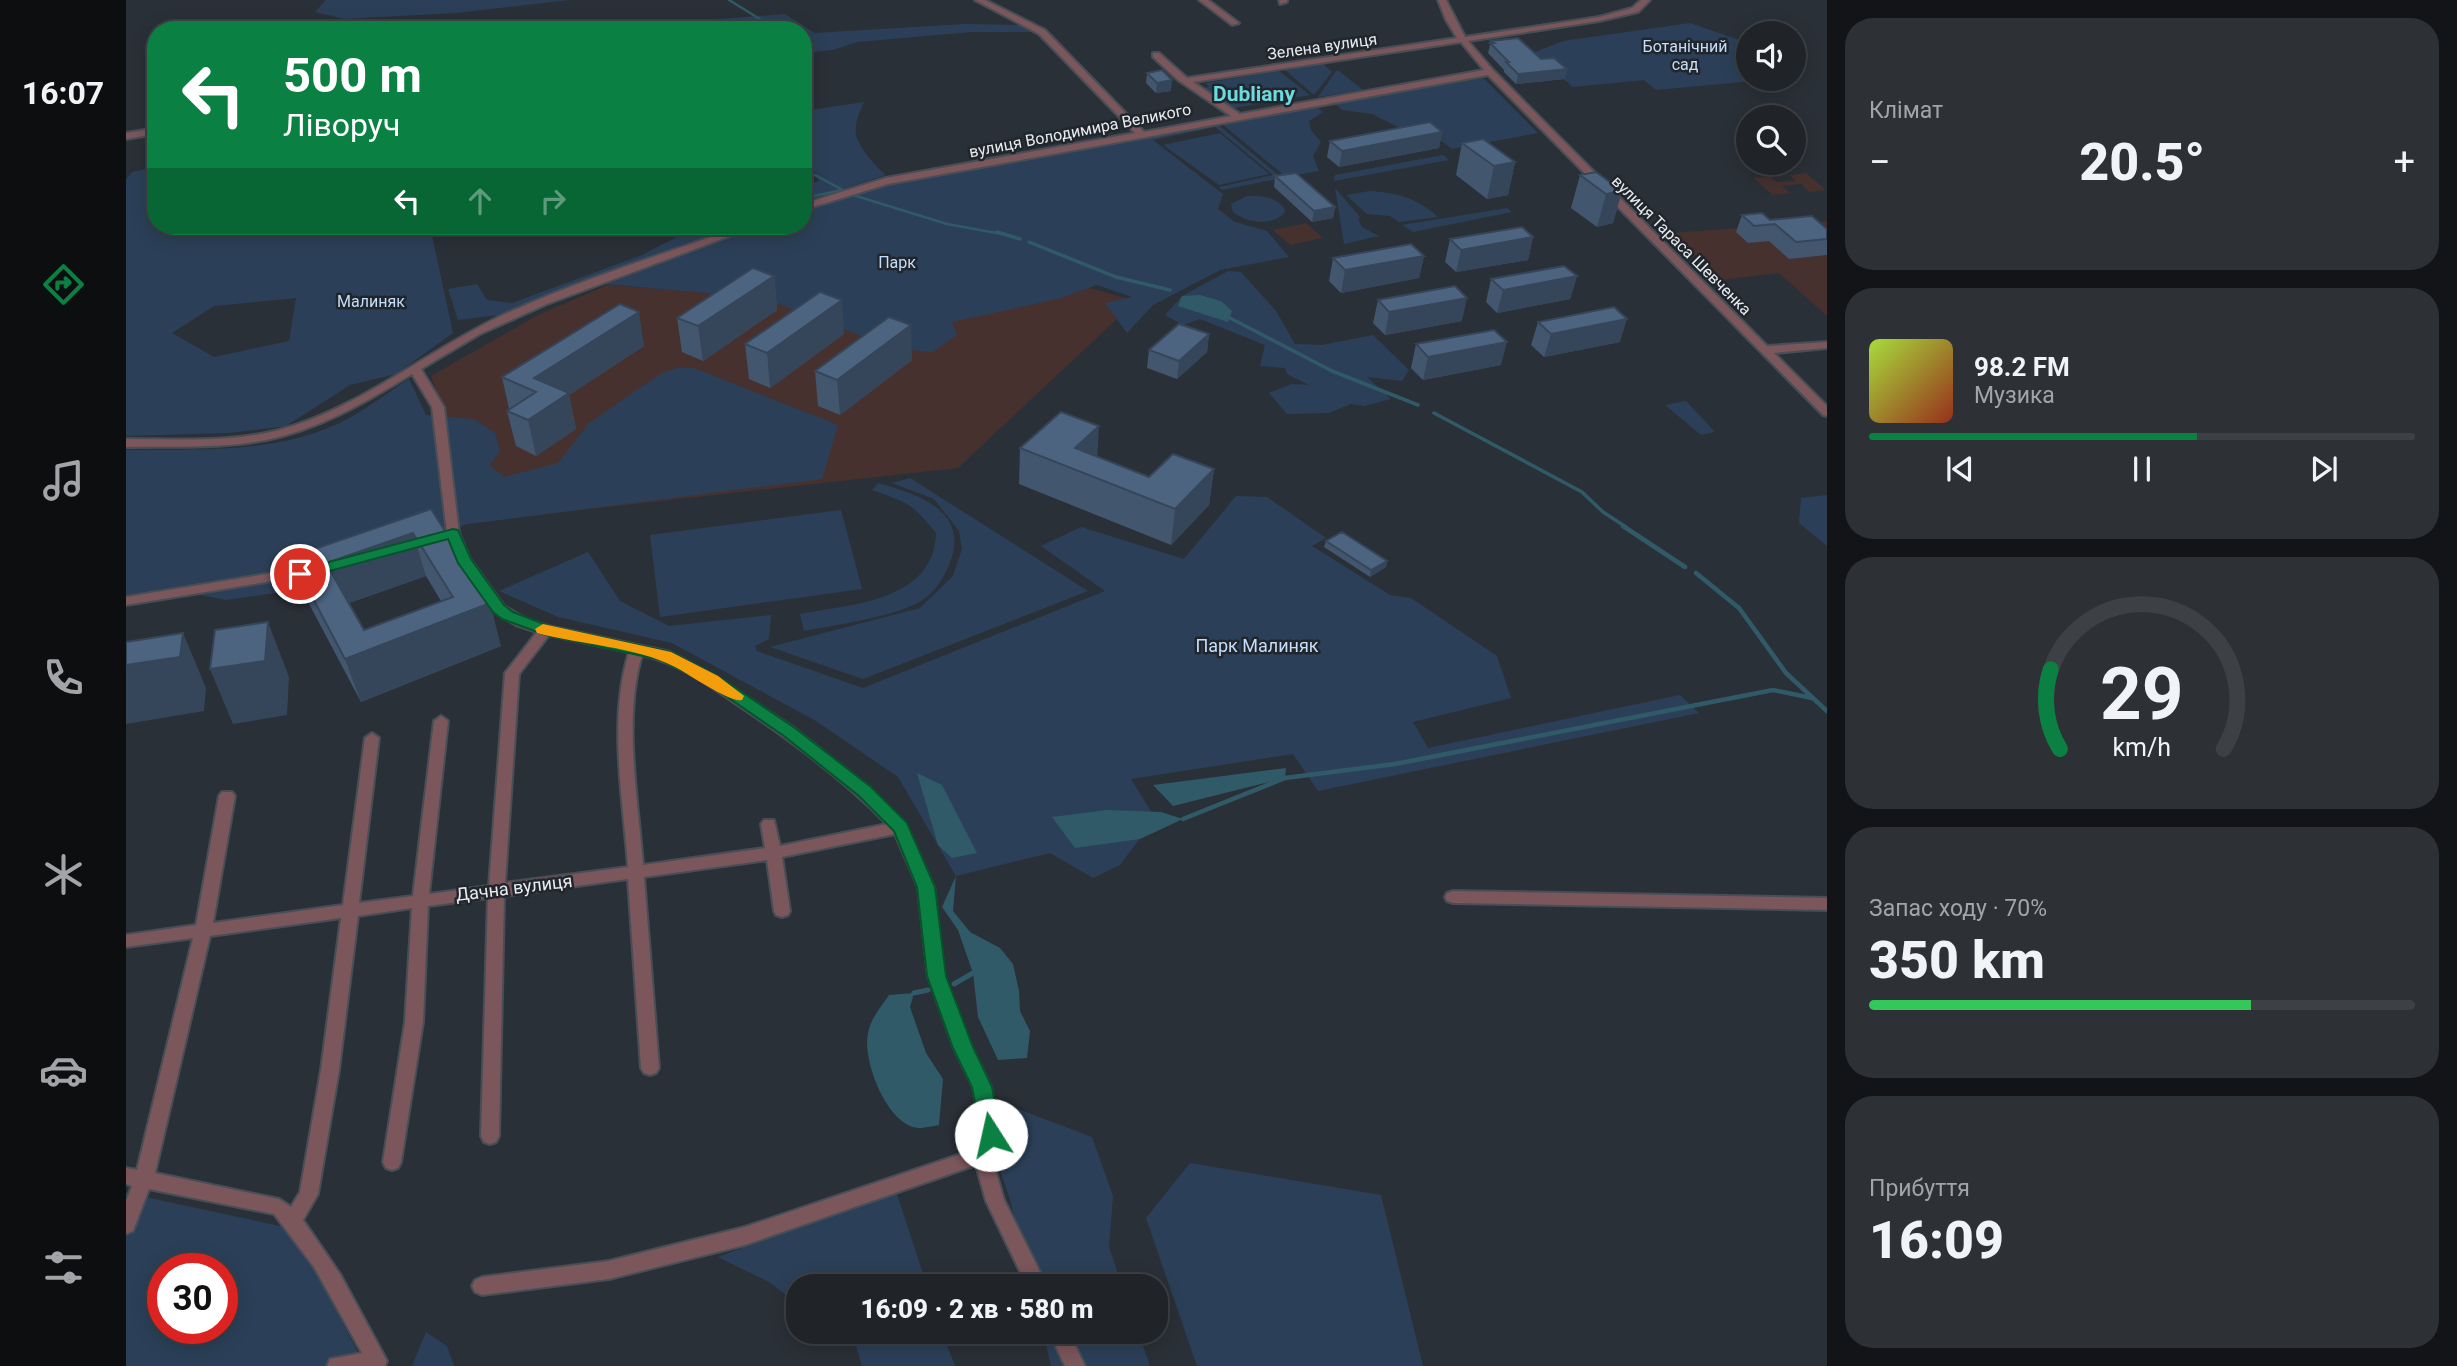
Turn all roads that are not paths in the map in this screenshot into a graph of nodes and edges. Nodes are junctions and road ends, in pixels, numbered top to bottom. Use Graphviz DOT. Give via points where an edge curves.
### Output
graph roads {
  1 [pos="979,0"];
  2 [pos="1203,0"];
  3 [pos="1442,0"];
  4 [pos="1646,0"];
  5 [pos="1235,23"];
  6 [pos="1462,39"];
  7 [pos="1156,55"];
  8 [pos="1490,72"];
  9 [pos="1186,81"];
  10 [pos="1237,116"];
  11 [pos="147,132"];
  12 [pos="1141,134"];
  13 [pos="126,136"];
  14 [pos="812,204"];
  15 [pos="728,235"];
  16 [pos="1827,345"];
  17 [pos="1765,351"];
  18 [pos="414,367"];
  19 [pos="1827,412"];
  20 [pos="126,443"];
  21 [pos="335,564"];
  22 [pos="126,601"];
  23 [pos="546,630"];
  24 [pos="637,649"];
  25 [pos="441,721"];
  26 [pos="372,738"];
  27 [pos="227,796"];
  28 [pos="769,824"];
  29 [pos="901,827"];
  30 [pos="773,853"];
  31 [pos="638,871"];
  32 [pos="496,892"];
  33 [pos="1453,897"];
  34 [pos="420,900"];
  35 [pos="1827,904"];
  36 [pos="348,911"];
  37 [pos="782,911"];
  38 [pos="203,931"];
  39 [pos="126,941"];
  40 [pos="650,1068"];
  41 [pos="491,1136"];
  42 [pos="982,1155"];
  43 [pos="392,1162"];
  44 [pos="135,1177"];
  45 [pos="292,1221"];
  46 [pos="126,1225"];
  47 [pos="1031,1274"];
  48 [pos="482,1286"];
  49 [pos="1065,1344"];
  50 [pos="337,1366"];
  51 [pos="1075,1366"];
  1 -- 12 [label="street" via="1042,32"];
  2 -- 5 [label="street"];
  3 -- 6 [label="street, вулиця Тараса Шевченка"];
  4 -- 6 [label="street, Зелена вулиця" via="1635,10 1599,19"];
  6 -- 8 [label="street, вулиця Тараса Шевченка"];
  6 -- 9 [label="street, Зелена вулиця"];
  7 -- 9 [label="street"];
  8 -- 10 [label="street, вулиця Володимира Великого"];
  8 -- 17 [label="street, вулиця Тараса Шевченка"];
  9 -- 10 [label="street"];
  10 -- 12 [label="street, вулиця Володимира Великого"];
  11 -- 13 [label="street"];
  12 -- 14 [label="street, вулиця Володимира Великого" via="886,181"];
  15 -- 18 [label="street" via="524,311"];
  16 -- 17 [label="street"];
  17 -- 19 [label="street, вулиця Тараса Шевченка"];
  18 -- 20 [label="street" via="326,418 281,433 224,441"];
  18 -- 23 [label="street" via="438,407 448,534 499,609"];
  21 -- 22 [label="street" via="300,574"];
  23 -- 24 [label="street"];
  23 -- 32 [label="street" via="512,673"];
  24 -- 29 [label="street" via="665,655 712,680 855,783"];
  24 -- 31 [label="street" via="629,675 625,722"];
  25 -- 34 [label="street"];
  26 -- 36 [label="street"];
  27 -- 38 [label="street"];
  28 -- 30 [label="street"];
  29 -- 30 [label="street, Дачна вулиця"];
  29 -- 42 [label="street" via="926,887 936,976 982,1087 991,1135"];
  30 -- 31 [label="street, Дачна вулиця"];
  30 -- 37 [label="street"];
  31 -- 32 [label="street, Дачна вулиця"];
  31 -- 40 [label="street"];
  32 -- 34 [label="street, Дачна вулиця"];
  32 -- 41 [label="street"];
  33 -- 35 [label="street"];
  34 -- 36 [label="street, Дачна вулиця"];
  34 -- 43 [label="street" via="414,1022"];
  36 -- 38 [label="street, Дачна вулиця"];
  36 -- 45 [label="street" via="330,1070 309,1194"];
  38 -- 39 [label="street, Дачна вулиця"];
  38 -- 44 [label="street"];
  42 -- 47 [label="street" via="995,1201"];
  42 -- 48 [label="street" via="745,1236 609,1270"];
  44 -- 45 [label="street" via="259,1201 279,1207"];
  44 -- 46 [label="street"];
  45 -- 50 [label="street" via="331,1275 377,1361"];
  49 -- 51 [label="street"];
}
